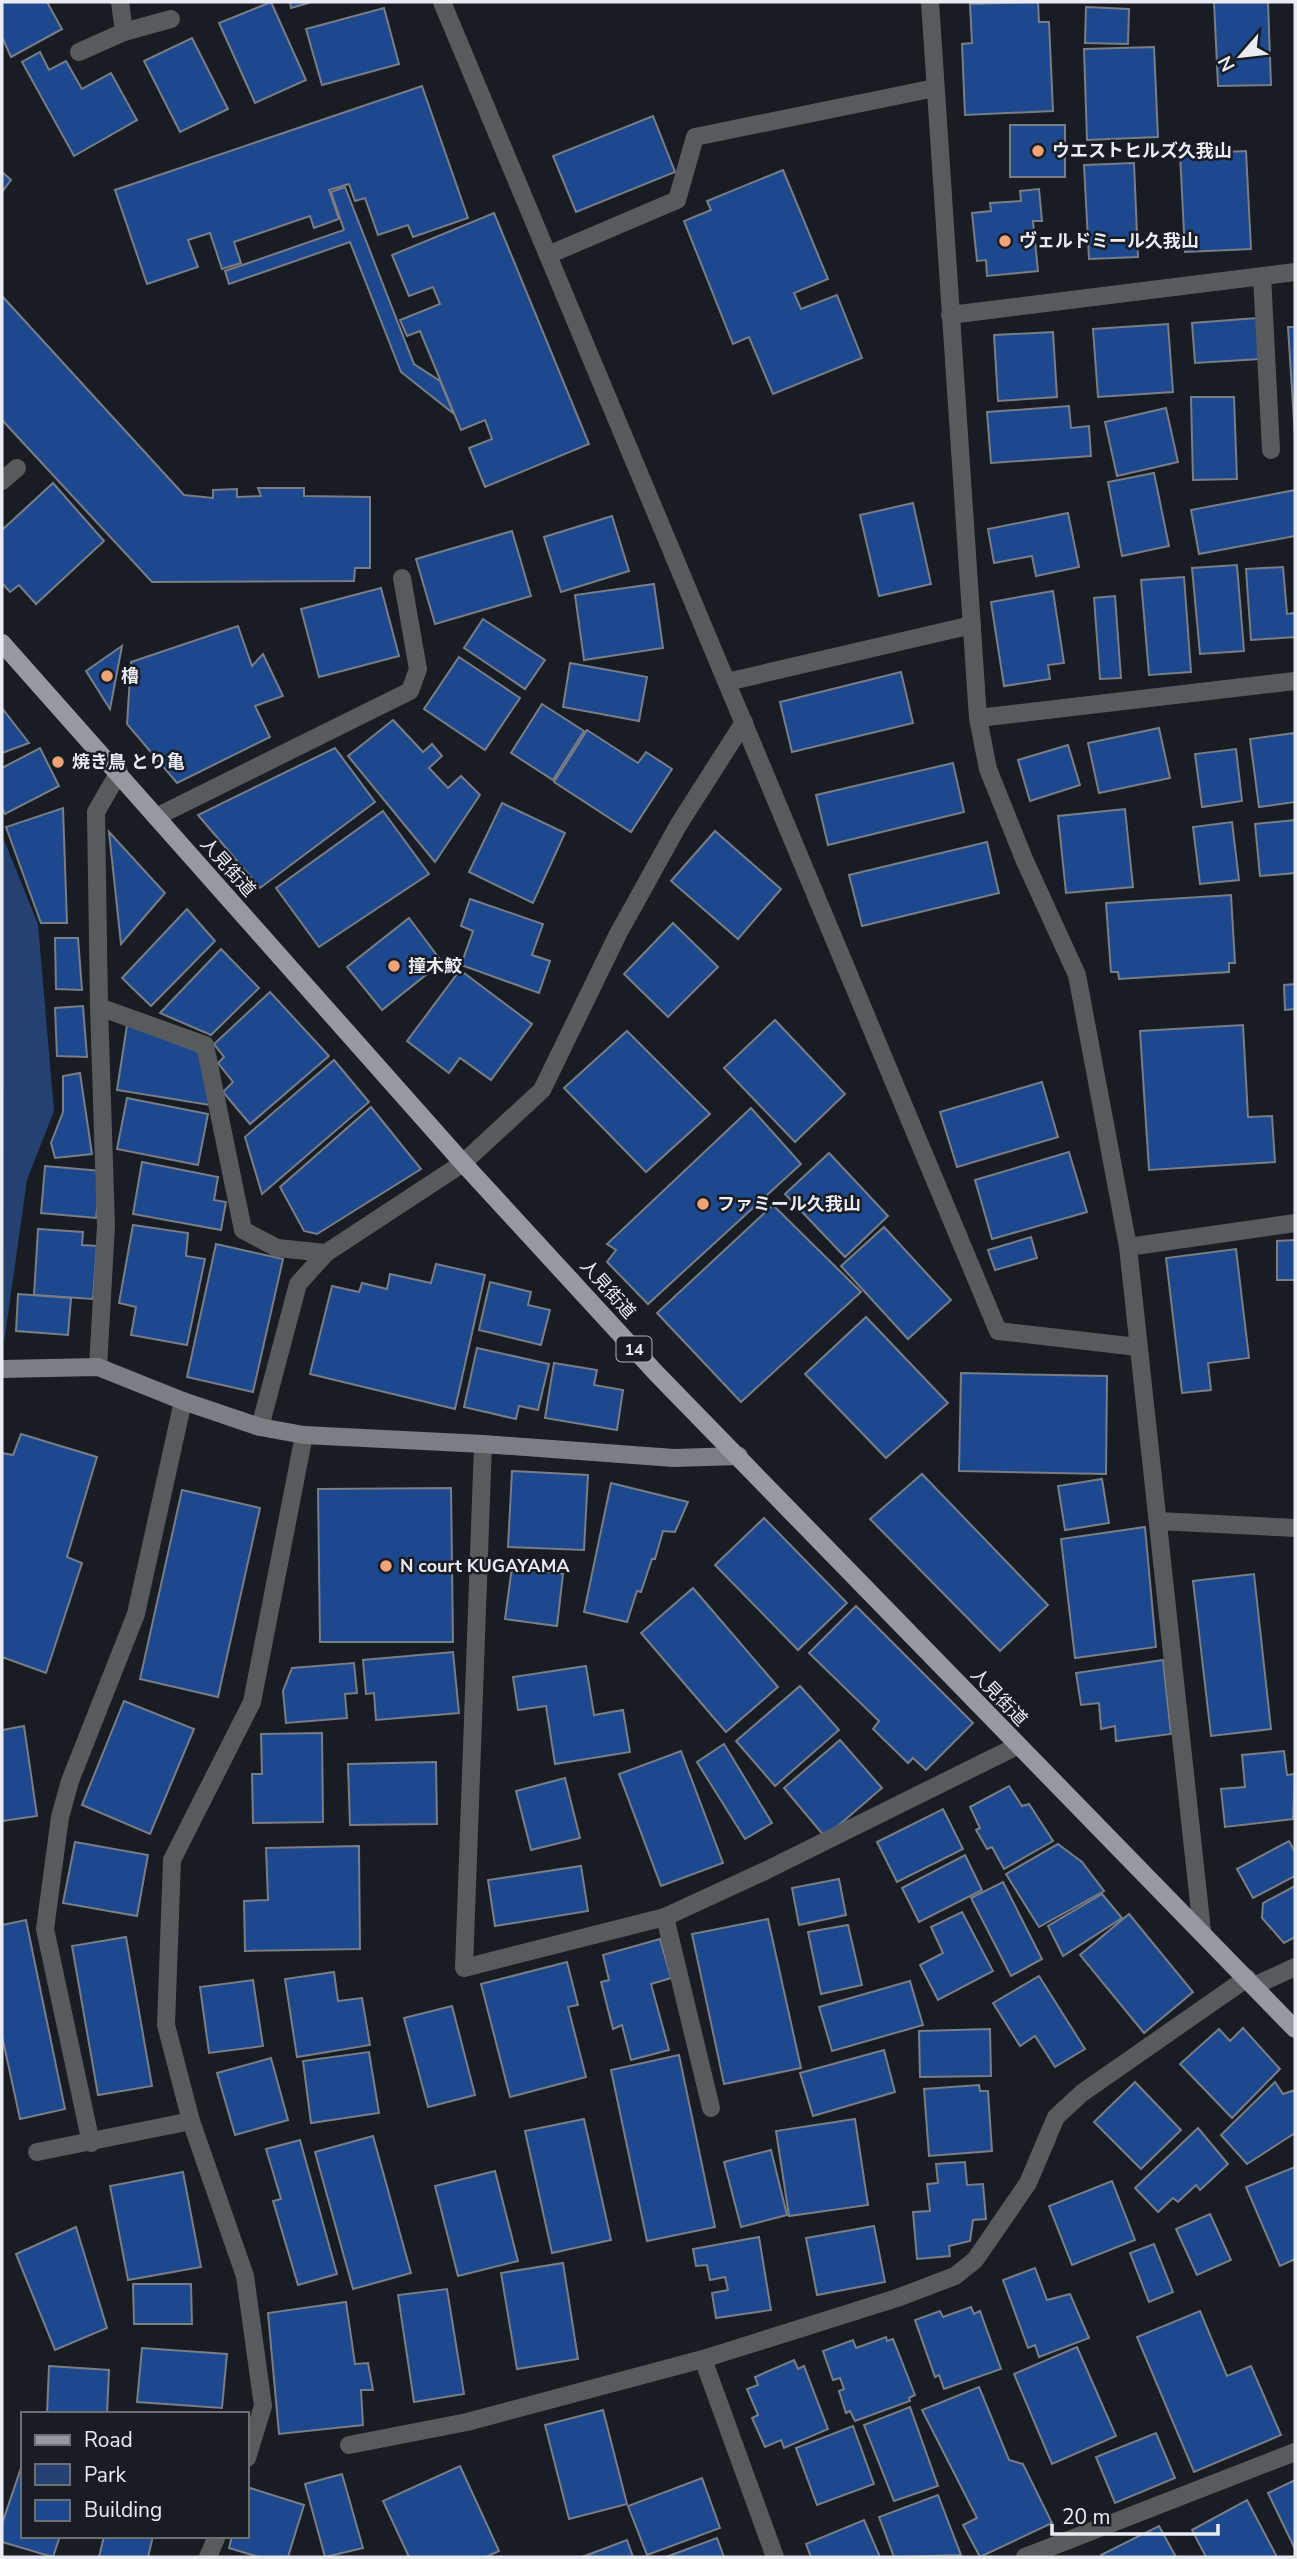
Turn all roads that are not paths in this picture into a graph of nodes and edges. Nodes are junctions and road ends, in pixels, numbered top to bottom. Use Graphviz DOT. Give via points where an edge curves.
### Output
graph roads {
  1 [pos="120,2"];
  2 [pos="442,2"];
  3 [pos="930,2"];
  4 [pos="171,19"];
  5 [pos="124,32"];
  6 [pos="79,52"];
  7 [pos="935,88"];
  8 [pos="548,255"];
  9 [pos="1295,272"];
  10 [pos="1262,276"];
  11 [pos="950,316"];
  12 [pos="1271,450"];
  13 [pos="17,468"];
  14 [pos="2,481"];
  15 [pos="402,578"];
  16 [pos="972,625"];
  17 [pos="2,643"];
  18 [pos="1295,681"];
  19 [pos="727,682"];
  20 [pos="978,719"];
  21 [pos="744,722"];
  22 [pos="119,772"];
  23 [pos="156,817"];
  24 [pos="99,1007"];
  25 [pos="463,1163"];
  26 [pos="1295,1223"];
  27 [pos="1128,1247"];
  28 [pos="326,1253"];
  29 [pos="1138,1348"];
  30 [pos="98,1367"];
  31 [pos="2,1369"];
  32 [pos="183,1401"];
  33 [pos="260,1427"];
  34 [pos="304,1435"];
  35 [pos="483,1444"];
  36 [pos="738,1456"];
  37 [pos="1158,1521"];
  38 [pos="1295,1528"];
  39 [pos="1017,1746"];
  40 [pos="665,1917"];
  41 [pos="1202,1931"];
  42 [pos="1295,1967"];
  43 [pos="1250,1982"];
  44 [pos="1295,2029"];
  45 [pos="711,2108"];
  46 [pos="191,2121"];
  47 [pos="91,2143"];
  48 [pos="37,2152"];
  49 [pos="703,2359"];
  50 [pos="349,2445"];
  51 [pos="1295,2452"];
  52 [pos="248,2455"];
  53 [pos="216,2538"];
  54 [pos="208,2557"];
  55 [pos="775,2557"];
  56 [pos="1025,2557"];
  1 -- 5 [label="street"];
  2 -- 8 [label="street"];
  3 -- 7 [label="street"];
  4 -- 5 [label="street"];
  5 -- 6 [label="street"];
  7 -- 8 [label="street" via="695,137 677,200"];
  7 -- 11 [label="street"];
  8 -- 19 [label="street"];
  9 -- 10 [label="street"];
  10 -- 11 [label="street"];
  10 -- 12 [label="street"];
  11 -- 16 [label="street"];
  13 -- 14 [label="street"];
  15 -- 23 [label="street" via="418,669 410,691"];
  16 -- 19 [label="street"];
  16 -- 20 [label="street"];
  17 -- 22 [label="main road, 人見街道 / 14"];
  18 -- 20 [label="street"];
  19 -- 21 [label="street"];
  20 -- 27 [label="street" via="988,769 1077,975"];
  21 -- 25 [label="street" via="678,824 541,1090"];
  21 -- 29 [label="street" via="998,1331"];
  22 -- 23 [label="main road, 人見街道 / 14"];
  22 -- 24 [label="street" via="96,812"];
  23 -- 25 [label="main road, 人見街道 / 14"];
  24 -- 28 [label="street" via="205,1045 243,1230 278,1248"];
  24 -- 30 [label="street" via="106,1226"];
  25 -- 28 [label="street"];
  25 -- 36 [label="main road, 人見街道 / 14"];
  26 -- 27 [label="street"];
  27 -- 29 [label="street"];
  28 -- 33 [label="street" via="298,1284"];
  29 -- 37 [label="street"];
  30 -- 31 [label="street"];
  30 -- 32 [label="street"];
  32 -- 33 [label="street"];
  32 -- 47 [label="street" via="135,1614 66,1793 45,1929"];
  33 -- 34 [label="street"];
  34 -- 35 [label="street"];
  34 -- 46 [label="street" via="252,1702 172,1860 166,2025"];
  35 -- 36 [label="street" via="674,1458"];
  35 -- 40 [label="street" via="464,1968"];
  36 -- 39 [label="main road, 人見街道 / 14"];
  37 -- 38 [label="street"];
  37 -- 41 [label="street"];
  39 -- 40 [label="street"];
  39 -- 41 [label="main road, 人見街道 / 14"];
  40 -- 45 [label="street"];
  41 -- 43 [label="main road, 人見街道 / 14"];
  42 -- 43 [label="street"];
  43 -- 44 [label="main road, 人見街道 / 14"];
  43 -- 49 [label="street" via="1083,2093 1056,2117 1028,2182 975,2260 955,2276"];
  46 -- 47 [label="street"];
  46 -- 52 [label="street" via="245,2276 263,2406"];
  47 -- 48 [label="street"];
  49 -- 50 [label="street" via="467,2422"];
  49 -- 55 [label="street"];
  51 -- 56 [label="street"];
  53 -- 54 [label="street"];
}
